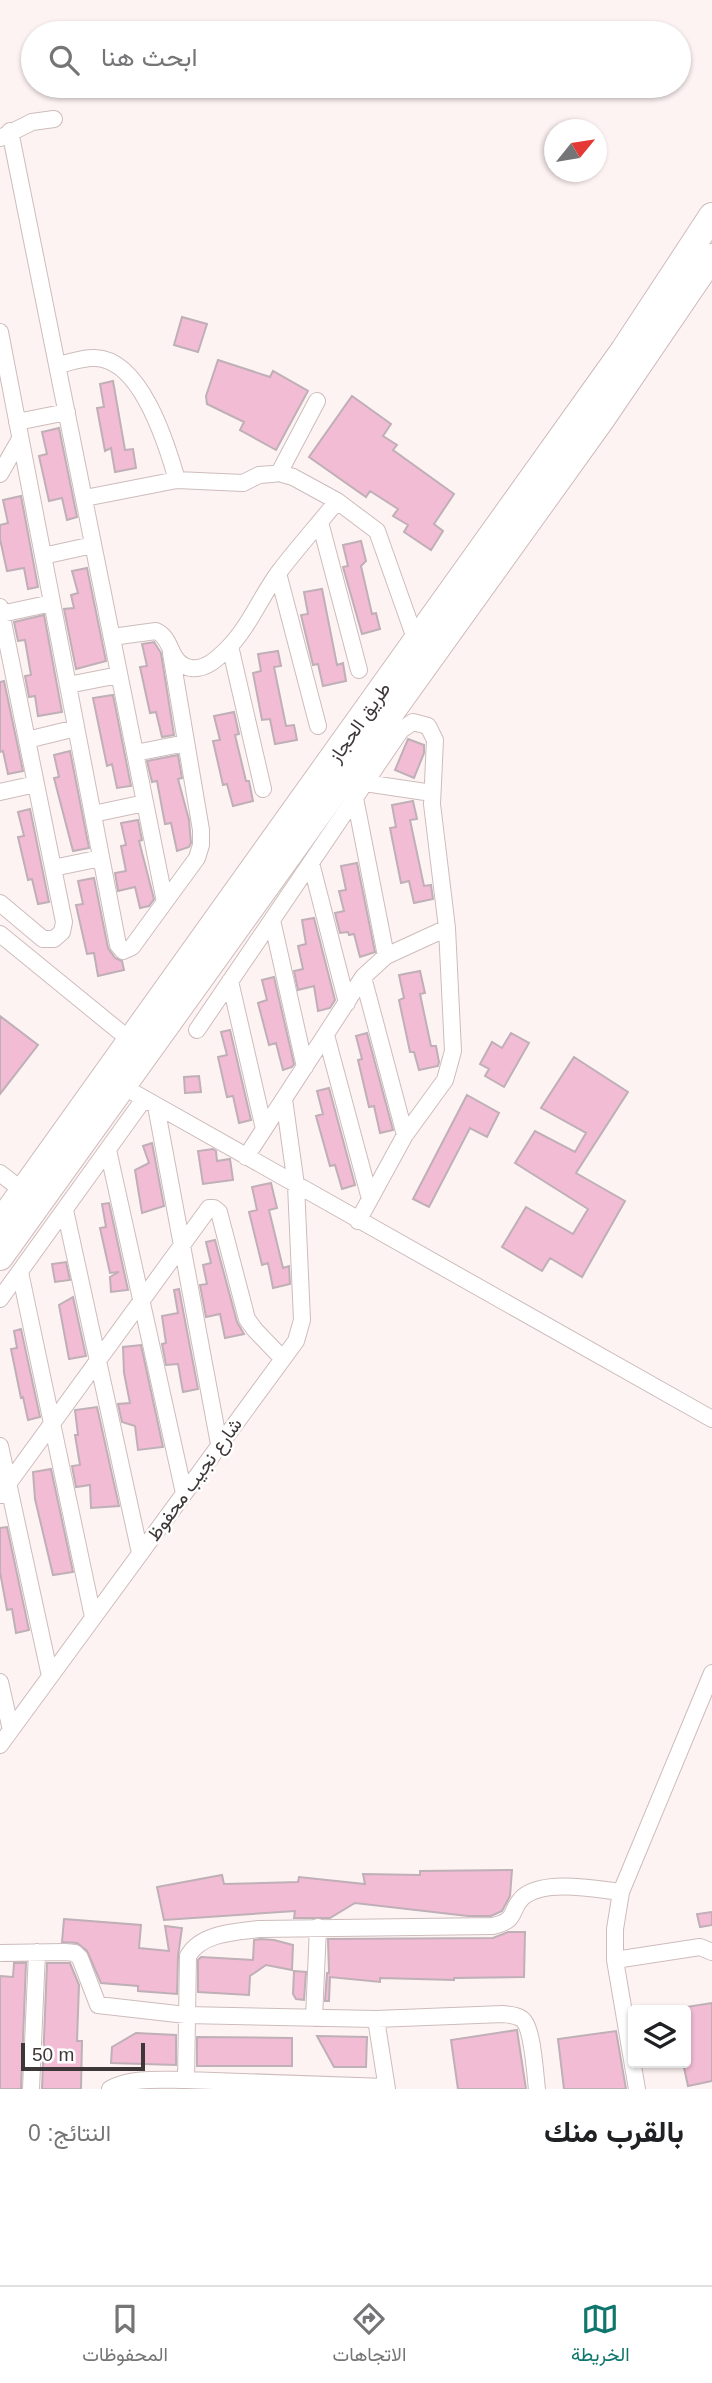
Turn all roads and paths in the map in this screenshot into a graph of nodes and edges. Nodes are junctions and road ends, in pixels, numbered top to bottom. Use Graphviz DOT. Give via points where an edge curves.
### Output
graph roads {
  1 [pos="54,119"];
  2 [pos="5,134"];
  3 [pos="712,216"];
  4 [pos="712,257"];
  5 [pos="0,332"];
  6 [pos="57,365"];
  7 [pos="4,370"];
  8 [pos="317,401"];
  9 [pos="67,412"];
  10 [pos="17,422"];
  11 [pos="20,439"];
  12 [pos="279,473"];
  13 [pos="0,474"];
  14 [pos="177,480"];
  15 [pos="85,498"];
  16 [pos="337,501"];
  17 [pos="320,522"];
  18 [pos="93,545"];
  19 [pos="43,556"];
  20 [pos="278,573"];
  21 [pos="52,603"];
  22 [pos="1,611"];
  23 [pos="112,637"];
  24 [pos="416,641"];
  25 [pos="230,646"];
  26 [pos="171,653"];
  27 [pos="6,663"];
  28 [pos="359,670"];
  29 [pos="120,675"];
  30 [pos="68,685"];
  31 [pos="318,726"];
  32 [pos="76,728"];
  33 [pos="27,740"];
  34 [pos="186,743"];
  35 [pos="135,753"];
  36 [pos="365,783"];
  37 [pos="36,784"];
  38 [pos="264,789"];
  39 [pos="0,792"];
  40 [pos="432,793"];
  41 [pos="355,798"];
  42 [pos="145,803"];
  43 [pos="93,814"];
  44 [pos="101,858"];
  45 [pos="311,863"];
  46 [pos="53,868"];
  47 [pos="165,902"];
  48 [pos="0,903"];
  49 [pos="272,920"];
  50 [pos="447,928"];
  51 [pos="0,934"];
  52 [pos="386,956"];
  53 [pos="363,977"];
  54 [pos="230,981"];
  55 [pos="346,1003"];
  56 [pos="197,1030"];
  57 [pos="326,1035"];
  58 [pos="130,1040"];
  59 [pos="305,1067"];
  60 [pos="141,1097"];
  61 [pos="284,1099"];
  62 [pos="264,1129"];
  63 [pos="405,1135"];
  64 [pos="108,1150"];
  65 [pos="246,1157"];
  66 [pos="0,1173"];
  67 [pos="296,1185"];
  68 [pos="23,1191"];
  69 [pos="370,1199"];
  70 [pos="65,1210"];
  71 [pos="358,1221"];
  72 [pos="0,1223"];
  73 [pos="182,1242"];
  74 [pos="10,1265"];
  75 [pos="0,1300"];
  76 [pos="141,1300"];
  77 [pos="282,1358"];
  78 [pos="98,1359"];
  79 [pos="712,1419"];
  80 [pos="52,1423"];
  81 [pos="219,1444"];
  82 [pos="0,1446"];
  83 [pos="4,1489"];
  84 [pos="184,1493"];
  85 [pos="139,1553"];
  86 [pos="93,1617"];
  87 [pos="712,1673"];
  88 [pos="50,1676"];
  89 [pos="0,1682"];
  90 [pos="11,1730"];
  91 [pos="0,1745"];
  92 [pos="621,1892"];
  93 [pos="318,1927"];
  94 [pos="37,1952"];
  95 [pos="712,1952"];
  96 [pos="0,1953"];
  97 [pos="615,1961"];
  98 [pos="186,2015"];
  99 [pos="314,2018"];
  100 [pos="376,2018"];
  101 [pos="186,2080"];
  102 [pos="386,2088"];
  103 [pos="31,2089"];
  104 [pos="110,2089"];
  105 [pos="537,2089"];
  106 [pos="638,2089"];
  1 -- 2 [label="street" via="32,122"];
  2 -- 6 [label="street"];
  3 -- 24 [label="main road, طريق الحجاز" via="624,349"];
  4 -- 60 [label="main road, طريق الحجاز"];
  5 -- 7 [label="street"];
  6 -- 9 [label="street"];
  6 -- 14 [label="street" via="95,358 127,373 157,422"];
  7 -- 10 [label="street"];
  8 -- 12 [label="street"];
  9 -- 10 [label="street"];
  9 -- 15 [label="street"];
  10 -- 11 [label="street"];
  11 -- 13 [label="street"];
  11 -- 19 [label="street"];
  12 -- 14 [label="street" via="243,483"];
  12 -- 16 [label="street"];
  14 -- 15 [label="street"];
  15 -- 18 [label="street"];
  16 -- 17 [label="street"];
  16 -- 24 [label="street" via="377,531"];
  17 -- 20 [label="street"];
  17 -- 28 [label="street"];
  18 -- 19 [label="street"];
  18 -- 23 [label="street"];
  19 -- 21 [label="street"];
  20 -- 25 [label="street"];
  20 -- 31 [label="street"];
  21 -- 22 [label="street"];
  21 -- 30 [label="street"];
  22 -- 27 [label="street"];
  23 -- 26 [label="street" via="156,631 165,636"];
  23 -- 29 [label="street"];
  24 -- 58 [label="main road, طريق الحجاز"];
  25 -- 26 [label="street" via="200,668 180,664"];
  25 -- 38 [label="street"];
  26 -- 34 [label="street"];
  27 -- 33 [label="street"];
  29 -- 30 [label="street"];
  29 -- 35 [label="street"];
  30 -- 32 [label="street"];
  32 -- 33 [label="street"];
  32 -- 43 [label="street"];
  33 -- 37 [label="street"];
  34 -- 35 [label="street"];
  34 -- 47 [label="street" via="201,845 197,858"];
  35 -- 42 [label="street"];
  36 -- 40 [label="street"];
  36 -- 40 [label="street" via="404,726 418,722 428,726 435,740"];
  36 -- 41 [label="street"];
  37 -- 39 [label="street"];
  37 -- 46 [label="street"];
  40 -- 50 [label="street"];
  41 -- 45 [label="street"];
  41 -- 52 [label="street"];
  42 -- 43 [label="street"];
  42 -- 47 [label="street"];
  43 -- 44 [label="street"];
  44 -- 46 [label="street"];
  44 -- 47 [label="street" via="121,949 130,949"];
  45 -- 49 [label="street"];
  45 -- 55 [label="street"];
  46 -- 48 [label="street" via="64,922 58,937 43,939"];
  49 -- 54 [label="street"];
  49 -- 59 [label="street"];
  50 -- 52 [label="street"];
  50 -- 63 [label="street" via="453,1051 445,1080"];
  51 -- 58 [label="street"];
  52 -- 53 [label="street"];
  53 -- 55 [label="street"];
  53 -- 63 [label="street"];
  54 -- 56 [label="street"];
  54 -- 62 [label="street"];
  55 -- 57 [label="street"];
  57 -- 59 [label="street"];
  57 -- 69 [label="street"];
  58 -- 68 [label="main road, طريق الحجاز"];
  59 -- 61 [label="street"];
  60 -- 64 [label="street"];
  60 -- 65 [label="street"];
  60 -- 73 [label="street"];
  60 -- 74 [label="main road, طريق الحجاز"];
  61 -- 62 [label="street"];
  61 -- 67 [label="street, شارع نجيب محفوظ"];
  62 -- 65 [label="street"];
  63 -- 69 [label="street"];
  64 -- 70 [label="street"];
  64 -- 76 [label="street"];
  65 -- 67 [label="street"];
  66 -- 68 [label="street"];
  67 -- 71 [label="street"];
  67 -- 77 [label="street, شارع نجيب محفوظ" via="302,1320 296,1341"];
  68 -- 72 [label="main road, طريق الحجاز"];
  69 -- 71 [label="street"];
  70 -- 74 [label="street"];
  70 -- 78 [label="street"];
  71 -- 79 [label="street"];
  73 -- 76 [label="street"];
  73 -- 77 [label="street" via="207,1209 218,1210 247,1319"];
  73 -- 81 [label="street"];
  74 -- 75 [label="street"];
  74 -- 80 [label="street"];
  76 -- 78 [label="street"];
  76 -- 84 [label="street"];
  77 -- 81 [label="street, شارع نجيب محفوظ"];
  78 -- 80 [label="street"];
  78 -- 85 [label="street"];
  80 -- 83 [label="street"];
  80 -- 86 [label="street"];
  81 -- 84 [label="street, شارع نجيب محفوظ"];
  82 -- 83 [label="street"];
  83 -- 88 [label="street"];
  84 -- 85 [label="street, شارع نجيب محفوظ"];
  85 -- 86 [label="street, شارع نجيب محفوظ"];
  86 -- 88 [label="street, شارع نجيب محفوظ"];
  87 -- 92 [label="street"];
  88 -- 90 [label="street, شارع نجيب محفوظ"];
  89 -- 90 [label="street"];
  90 -- 91 [label="street, شارع نجيب محفوظ"];
  92 -- 93 [label="street" via="570,1887 533,1891 520,1900 506,1923 494,1926"];
  92 -- 97 [label="street"];
  93 -- 98 [label="street" via="224,1933 194,1946 188,1956"];
  93 -- 99 [label="street"];
  94 -- 96 [label="street"];
  94 -- 98 [label="street" via="80,1958 98,2005"];
  94 -- 103 [label="street"];
  95 -- 97 [label="street" via="700,1947"];
  97 -- 106 [label="street"];
  98 -- 99 [label="street"];
  98 -- 101 [label="street"];
  99 -- 100 [label="street"];
  100 -- 102 [label="street"];
  100 -- 105 [label="street" via="503,2014 523,2019"];
  101 -- 102 [label="street"];
  101 -- 104 [label="street" via="144,2081"];
}
